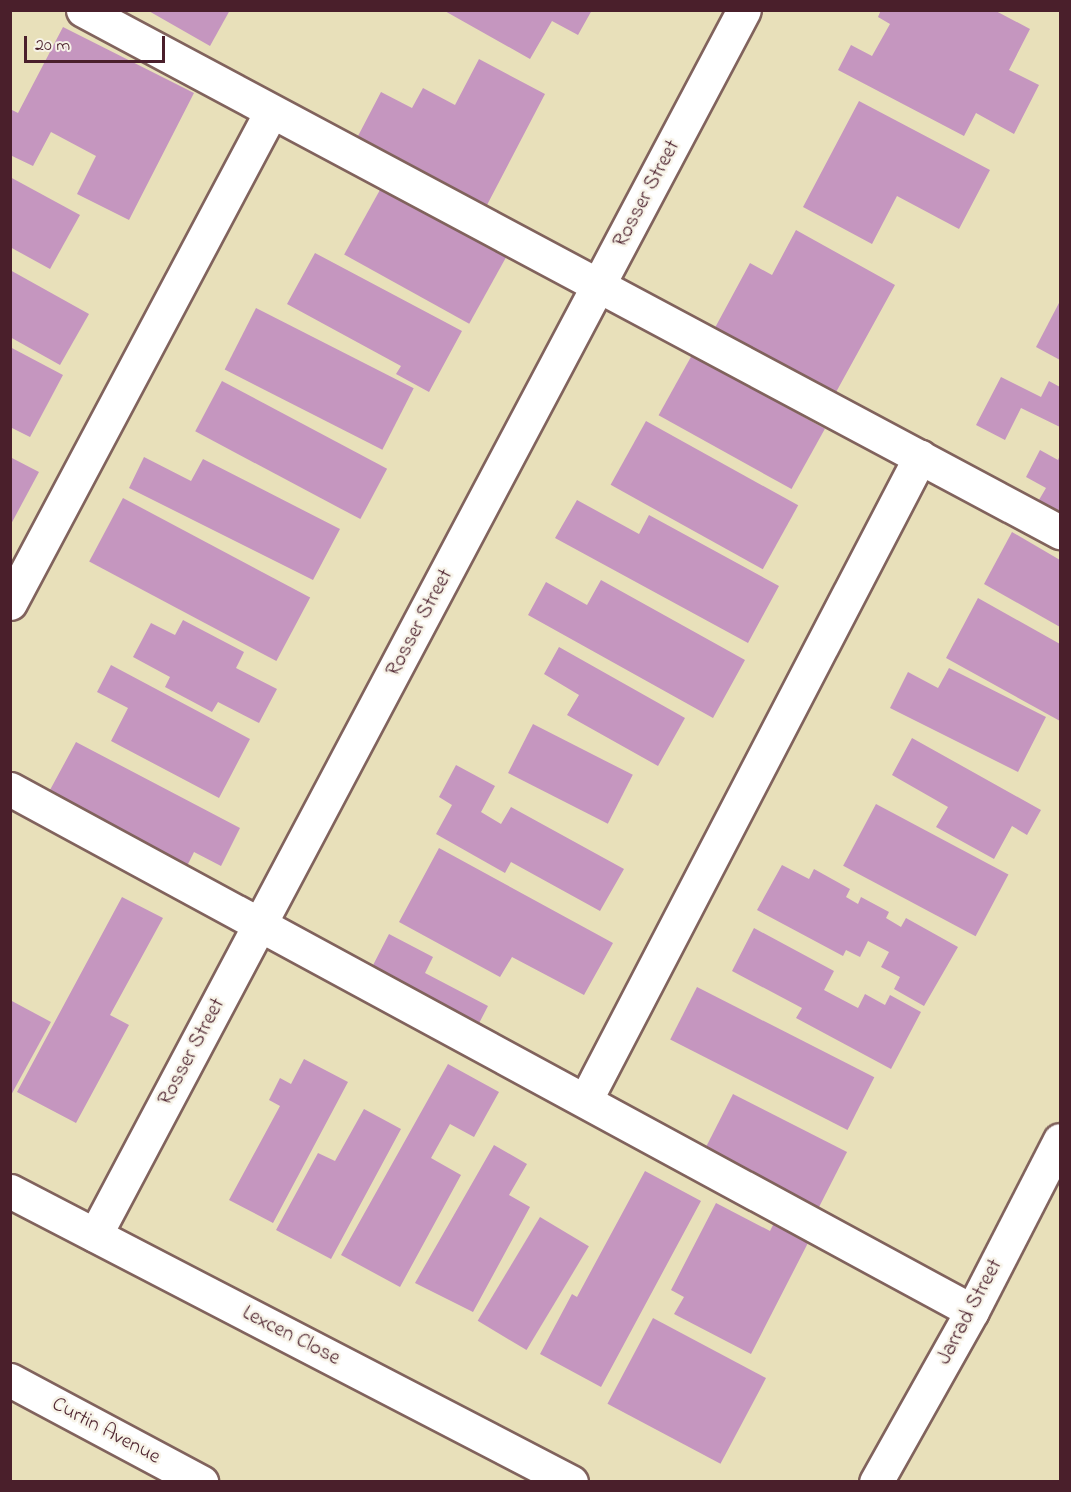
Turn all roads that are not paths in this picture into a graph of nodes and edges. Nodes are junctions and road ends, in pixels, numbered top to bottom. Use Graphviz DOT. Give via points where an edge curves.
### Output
graph roads {
  1 [pos="83,10"];
  2 [pos="744,10"];
  3 [pos="271,112"];
  4 [pos="599,285"];
  5 [pos="920,457"];
  6 [pos="1060,532"];
  7 [pos="10,603"];
  8 [pos="10,789"];
  9 [pos="261,924"];
  10 [pos="586,1100"];
  11 [pos="1060,1140"];
  12 [pos="10,1191"];
  13 [pos="95,1235"];
  14 [pos="972,1311"];
  15 [pos="10,1380"];
  16 [pos="201,1482"];
  17 [pos="571,1482"];
  18 [pos="876,1482"];
  1 -- 3 [label="street"];
  2 -- 4 [label="street, Rosser Street"];
  3 -- 4 [label="street"];
  3 -- 7 [label="street"];
  4 -- 5 [label="street"];
  4 -- 9 [label="street, Rosser Street"];
  5 -- 6 [label="street"];
  5 -- 10 [label="street"];
  8 -- 9 [label="street"];
  9 -- 10 [label="street"];
  9 -- 13 [label="street, Rosser Street"];
  10 -- 14 [label="street"];
  11 -- 14 [label="street, Jarrad Street"];
  12 -- 13 [label="street, Lexcen Close"];
  13 -- 17 [label="street, Lexcen Close"];
  14 -- 18 [label="street, Jarrad Street"];
  15 -- 16 [label="street, Curtin Avenue"];
}
